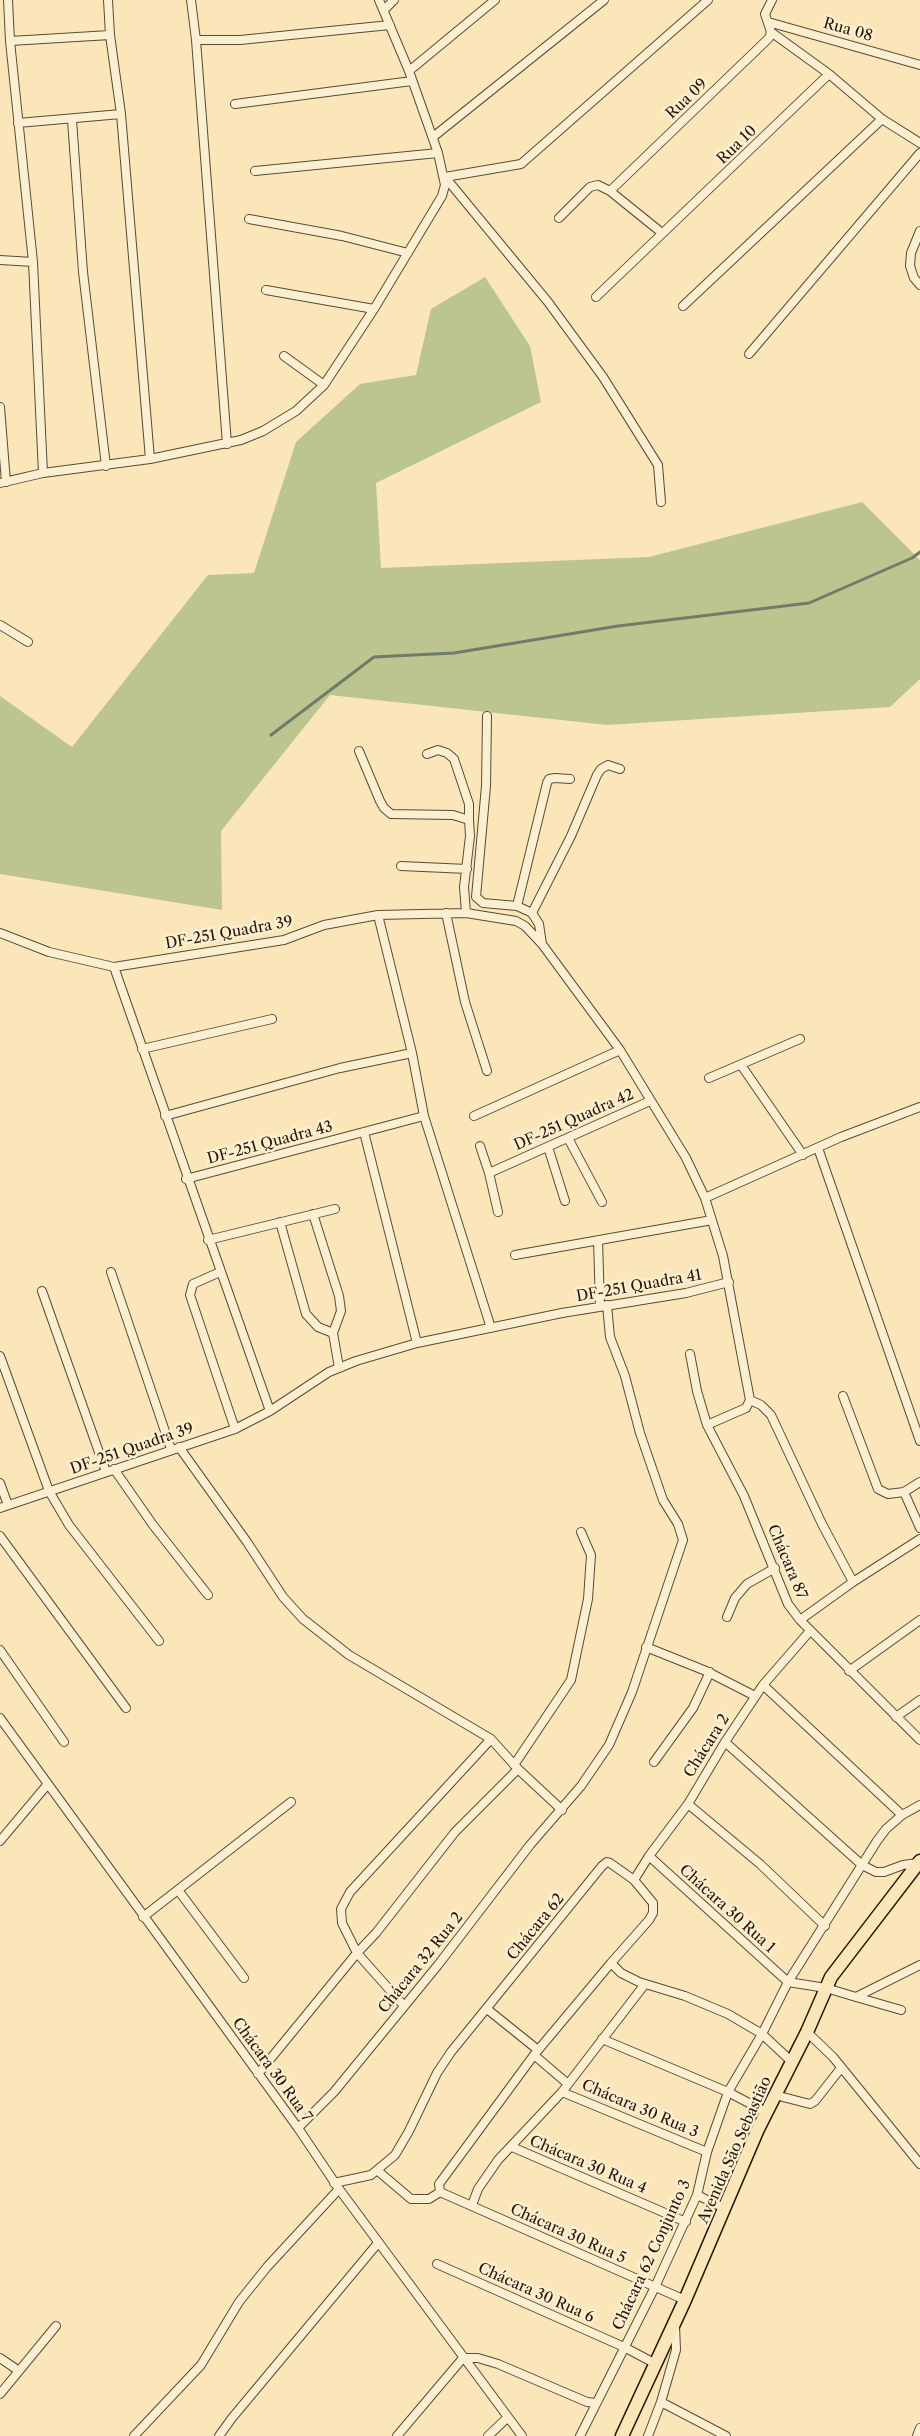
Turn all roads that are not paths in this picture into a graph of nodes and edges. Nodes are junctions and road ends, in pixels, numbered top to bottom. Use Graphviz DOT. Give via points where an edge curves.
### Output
graph roads {
  1 [pos="8,0"];
  2 [pos="108,0"];
  3 [pos="191,0"];
  4 [pos="379,0"];
  5 [pos="394,0"];
  6 [pos="495,0"];
  7 [pos="604,0"];
  8 [pos="708,0"];
  9 [pos="770,0"];
  10 [pos="384,10"];
  11 [pos="768,22"];
  12 [pos="390,25"];
  13 [pos="771,32"];
  14 [pos="110,35"];
  15 [pos="196,40"];
  16 [pos="10,41"];
  17 [pos="920,65"];
  18 [pos="409,71"];
  19 [pos="829,74"];
  20 [pos="412,81"];
  21 [pos="235,104"];
  22 [pos="121,114"];
  23 [pos="882,119"];
  24 [pos="72,120"];
  25 [pos="18,123"];
  26 [pos="433,137"];
  27 [pos="920,143"];
  28 [pos="438,153"];
  29 [pos="920,153"];
  30 [pos="255,171"];
  31 [pos="445,177"];
  32 [pos="610,191"];
  33 [pos="559,218"];
  34 [pos="249,219"];
  35 [pos="920,231"];
  36 [pos="662,233"];
  37 [pos="408,253"];
  38 [pos="0,260"];
  39 [pos="33,262"];
  40 [pos="920,285"];
  41 [pos="266,290"];
  42 [pos="596,297"];
  43 [pos="683,306"];
  44 [pos="374,309"];
  45 [pos="748,354"];
  46 [pos="284,356"];
  47 [pos="324,385"];
  48 [pos="0,406"];
  49 [pos="227,444"];
  50 [pos="150,459"];
  51 [pos="106,466"];
  52 [pos="43,473"];
  53 [pos="3,483"];
  54 [pos="661,502"];
  55 [pos="0,625"];
  56 [pos="28,642"];
  57 [pos="487,716"];
  58 [pos="359,751"];
  59 [pos="427,754"];
  60 [pos="620,770"];
  61 [pos="570,779"];
  62 [pos="469,820"];
  63 [pos="401,866"];
  64 [pos="467,869"];
  65 [pos="517,906"];
  66 [pos="446,913"];
  67 [pos="466,913"];
  68 [pos="532,913"];
  69 [pos="378,915"];
  70 [pos="0,933"];
  71 [pos="543,944"];
  72 [pos="114,967"];
  73 [pos="272,1019"];
  74 [pos="800,1039"];
  75 [pos="142,1049"];
  76 [pos="620,1050"];
  77 [pos="412,1053"];
  78 [pos="741,1065"];
  79 [pos="487,1071"];
  80 [pos="709,1078"];
  81 [pos="650,1101"];
  82 [pos="920,1107"];
  83 [pos="165,1116"];
  84 [pos="424,1116"];
  85 [pos="474,1116"];
  86 [pos="364,1132"];
  87 [pos="568,1138"];
  88 [pos="480,1146"];
  89 [pos="548,1147"];
  90 [pos="818,1148"];
  91 [pos="802,1155"];
  92 [pos="489,1173"];
  93 [pos="186,1179"];
  94 [pos="705,1198"];
  95 [pos="565,1201"];
  96 [pos="602,1202"];
  97 [pos="335,1209"];
  98 [pos="498,1212"];
  99 [pos="313,1214"];
  100 [pos="712,1220"];
  101 [pos="280,1222"];
  102 [pos="208,1240"];
  103 [pos="598,1240"];
  104 [pos="515,1255"];
  105 [pos="111,1272"];
  106 [pos="220,1272"];
  107 [pos="729,1282"];
  108 [pos="42,1292"];
  109 [pos="604,1305"];
  110 [pos="491,1328"];
  111 [pos="333,1333"];
  112 [pos="417,1343"];
  113 [pos="690,1354"];
  114 [pos="0,1356"];
  115 [pos="339,1368"];
  116 [pos="843,1396"];
  117 [pos="750,1400"];
  118 [pos="270,1411"];
  119 [pos="707,1425"];
  120 [pos="235,1429"];
  121 [pos="920,1441"];
  122 [pos="175,1448"];
  123 [pos="110,1471"];
  124 [pos="920,1482"];
  125 [pos="0,1483"];
  126 [pos="49,1491"];
  127 [pos="904,1492"];
  128 [pos="4,1506"];
  129 [pos="920,1528"];
  130 [pos="581,1532"];
  131 [pos="0,1536"];
  132 [pos="920,1539"];
  133 [pos="775,1568"];
  134 [pos="853,1582"];
  135 [pos="208,1595"];
  136 [pos="728,1617"];
  137 [pos="800,1620"];
  138 [pos="920,1620"];
  139 [pos="810,1630"];
  140 [pos="159,1641"];
  141 [pos="646,1647"];
  142 [pos="0,1650"];
  143 [pos="849,1671"];
  144 [pos="710,1672"];
  145 [pos="763,1685"];
  146 [pos="755,1696"];
  147 [pos="920,1700"];
  148 [pos="126,1708"];
  149 [pos="896,1717"];
  150 [pos="0,1719"];
  151 [pos="491,1739"];
  152 [pos="920,1740"];
  153 [pos="64,1742"];
  154 [pos="724,1742"];
  155 [pos="654,1762"];
  156 [pos="516,1767"];
  157 [pos="47,1785"];
  158 [pos="291,1802"];
  159 [pos="688,1804"];
  160 [pos="920,1806"];
  161 [pos="562,1810"];
  162 [pos="902,1815"];
  163 [pos="0,1841"];
  164 [pos="649,1856"];
  165 [pos="919,1862"];
  166 [pos="862,1865"];
  167 [pos="633,1880"];
  168 [pos="178,1890"];
  169 [pos="143,1917"];
  170 [pos="825,1926"];
  171 [pos="357,1953"];
  172 [pos="610,1963"];
  173 [pos="920,1965"];
  174 [pos="244,1978"];
  175 [pos="788,1982"];
  176 [pos="645,1984"];
  177 [pos="826,1988"];
  178 [pos="856,1997"];
  179 [pos="404,2006"];
  180 [pos="487,2009"];
  181 [pos="901,2010"];
  182 [pos="807,2032"];
  183 [pos="762,2034"];
  184 [pos="602,2039"];
  185 [pos="536,2053"];
  186 [pos="792,2062"];
  187 [pos="842,2068"];
  188 [pos="258,2074"];
  189 [pos="568,2084"];
  190 [pos="562,2092"];
  191 [pos="728,2092"];
  192 [pos="775,2095"];
  193 [pos="766,2112"];
  194 [pos="297,2128"];
  195 [pos="512,2147"];
  196 [pos="707,2152"];
  197 [pos="920,2164"];
  198 [pos="378,2171"];
  199 [pos="337,2186"];
  200 [pos="440,2192"];
  201 [pos="697,2195"];
  202 [pos="471,2205"];
  203 [pos="724,2208"];
  204 [pos="686,2222"];
  205 [pos="378,2243"];
  206 [pos="437,2264"];
  207 [pos="655,2287"];
  208 [pos="685,2300"];
  209 [pos="675,2322"];
  210 [pos="56,2326"];
  211 [pos="624,2347"];
  212 [pos="0,2358"];
  213 [pos="463,2358"];
  214 [pos="656,2364"];
  215 [pos="19,2371"];
  216 [pos="648,2379"];
  217 [pos="664,2389"];
  218 [pos="0,2394"];
  219 [pos="661,2402"];
  220 [pos="596,2403"];
  221 [pos="508,2417"];
  222 [pos="920,2428"];
  223 [pos="134,2436"];
  224 [pos="219,2436"];
  225 [pos="397,2436"];
  226 [pos="488,2436"];
  227 [pos="522,2436"];
  228 [pos="580,2436"];
  229 [pos="622,2436"];
  230 [pos="648,2436"];
  231 [pos="726,2436"];
  232 [pos="917,2436"];
  1 -- 16 [label="street"];
  2 -- 14 [label="street"];
  3 -- 15 [label="street"];
  4 -- 10 [label="street"];
  5 -- 10 [label="street"];
  6 -- 18 [label="street"];
  7 -- 26 [label="street"];
  8 -- 31 [label="street" via="521,164"];
  9 -- 11 [label="street"];
  10 -- 12 [label="street"];
  11 -- 13 [label="street"];
  11 -- 17 [label="street, Rua 08"];
  12 -- 15 [label="street" via="240,40"];
  12 -- 18 [label="street"];
  13 -- 19 [label="street"];
  13 -- 32 [label="street, Rua 09"];
  14 -- 16 [label="street"];
  14 -- 22 [label="street"];
  15 -- 49 [label="street"];
  16 -- 25 [label="street"];
  18 -- 20 [label="street"];
  19 -- 23 [label="street"];
  19 -- 36 [label="street, Rua 10"];
  20 -- 21 [label="street"];
  20 -- 26 [label="street"];
  22 -- 24 [label="street"];
  22 -- 50 [label="street"];
  23 -- 27 [label="street"];
  23 -- 43 [label="street"];
  24 -- 25 [label="street"];
  24 -- 51 [label="street" via="83,272"];
  25 -- 39 [label="street"];
  26 -- 28 [label="street"];
  28 -- 30 [label="street"];
  28 -- 31 [label="street"];
  29 -- 45 [label="street"];
  31 -- 37 [label="street" via="442,196"];
  31 -- 54 [label="street" via="596,367 658,465"];
  32 -- 33 [label="street" via="598,185 590,187"];
  32 -- 36 [label="street"];
  34 -- 37 [label="street"];
  35 -- 40 [label="street" via="910,266"];
  36 -- 42 [label="street, Rua 10"];
  37 -- 44 [label="street"];
  38 -- 39 [label="street"];
  39 -- 52 [label="street"];
  41 -- 44 [label="street"];
  44 -- 47 [label="street"];
  46 -- 47 [label="street"];
  47 -- 49 [label="street" via="283,419"];
  48 -- 53 [label="street"];
  49 -- 50 [label="street"];
  50 -- 51 [label="street"];
  51 -- 52 [label="street"];
  52 -- 53 [label="street"];
  55 -- 56 [label="street"];
  57 -- 65 [label="street" via="486,786 476,897 483,903"];
  58 -- 62 [label="street" via="380,801 391,814 453,815"];
  59 -- 62 [label="street" via="438,750 454,759 469,804"];
  60 -- 68 [label="street" via="608,765 597,775"];
  61 -- 65 [label="street" via="549,779 547,783"];
  62 -- 64 [label="street"];
  63 -- 64 [label="street"];
  64 -- 67 [label="street"];
  65 -- 68 [label="street"];
  66 -- 67 [label="street, DF-251 Quadra 39"];
  66 -- 69 [label="street, DF-251 Quadra 39"];
  66 -- 79 [label="street" via="465,1002"];
  67 -- 71 [label="street, DF-251 Quadra 39" via="516,921"];
  68 -- 71 [label="street"];
  69 -- 72 [label="street, DF-251 Quadra 39" via="324,925 284,940"];
  69 -- 77 [label="street"];
  70 -- 72 [label="street, DF-251 Quadra 39" via="48,952"];
  71 -- 76 [label="street, DF-251 Quadra 39"];
  72 -- 75 [label="street"];
  73 -- 75 [label="street"];
  74 -- 78 [label="street"];
  75 -- 83 [label="street"];
  76 -- 81 [label="street, DF-251 Quadra 42"];
  76 -- 85 [label="street"];
  77 -- 83 [label="street" via="340,1068"];
  77 -- 84 [label="street"];
  78 -- 80 [label="street"];
  78 -- 91 [label="street"];
  81 -- 87 [label="street, DF-251 Quadra 42"];
  81 -- 94 [label="street" via="673,1134"];
  82 -- 90 [label="street"];
  83 -- 93 [label="street"];
  84 -- 86 [label="street, DF-251 Quadra 43"];
  84 -- 110 [label="street"];
  86 -- 93 [label="street, DF-251 Quadra 43"];
  86 -- 112 [label="street"];
  87 -- 89 [label="street, DF-251 Quadra 42"];
  87 -- 96 [label="street"];
  88 -- 92 [label="street"];
  89 -- 92 [label="street, DF-251 Quadra 42"];
  89 -- 95 [label="street"];
  90 -- 91 [label="street"];
  90 -- 121 [label="street"];
  91 -- 94 [label="street"];
  92 -- 98 [label="street"];
  93 -- 102 [label="street"];
  94 -- 100 [label="street"];
  97 -- 99 [label="street"];
  99 -- 101 [label="street"];
  99 -- 111 [label="street" via="339,1296 341,1311"];
  100 -- 103 [label="street"];
  100 -- 107 [label="street"];
  101 -- 102 [label="street"];
  101 -- 111 [label="street" via="306,1314 318,1327"];
  102 -- 106 [label="street"];
  103 -- 104 [label="street"];
  103 -- 109 [label="street, Chácara 32 Rua 2"];
  105 -- 122 [label="street"];
  106 -- 118 [label="street"];
  106 -- 120 [label="street" via="193,1284 190,1295"];
  107 -- 109 [label="street, DF-251 Quadra 41" via="676,1295"];
  107 -- 117 [label="street"];
  108 -- 123 [label="street"];
  109 -- 110 [label="street, DF-251 Quadra 41"];
  109 -- 141 [label="street, Chácara 32 Rua 2" via="640,1433 663,1500 683,1540"];
  110 -- 112 [label="street, DF-251 Quadra 41"];
  111 -- 115 [label="street"];
  112 -- 115 [label="street, DF-251 Quadra 41"];
  113 -- 119 [label="street, Chácara 87"];
  114 -- 126 [label="street"];
  115 -- 118 [label="street, DF-251 Quadra 41"];
  116 -- 127 [label="street" via="878,1489 888,1494"];
  117 -- 119 [label="street" via="746,1408"];
  117 -- 134 [label="street" via="771,1415"];
  118 -- 120 [label="street, DF-251 Quadra 39"];
  119 -- 133 [label="street, Chácara 87"];
  120 -- 122 [label="street, DF-251 Quadra 39"];
  122 -- 123 [label="street, DF-251 Quadra 39"];
  122 -- 151 [label="street" via="303,1619 358,1661"];
  123 -- 126 [label="street, DF-251 Quadra 39"];
  123 -- 135 [label="street"];
  124 -- 127 [label="street"];
  125 -- 128 [label="street"];
  126 -- 128 [label="street, DF-251 Quadra 39"];
  126 -- 140 [label="street" via="69,1525"];
  127 -- 129 [label="street"];
  130 -- 156 [label="street" via="591,1555 588,1599 571,1680"];
  131 -- 148 [label="street"];
  132 -- 134 [label="street"];
  133 -- 136 [label="street" via="747,1584 735,1598"];
  133 -- 137 [label="street, Chácara 87" via="788,1604"];
  134 -- 137 [label="street"];
  137 -- 139 [label="street, Chácara 87"];
  138 -- 143 [label="street"];
  139 -- 143 [label="street, Chácara 87"];
  139 -- 145 [label="street, Chácara 2"];
  141 -- 144 [label="street"];
  141 -- 161 [label="street, Chácara 32 Rua 2" via="609,1745"];
  142 -- 153 [label="street"];
  143 -- 149 [label="street, Chácara 87"];
  144 -- 146 [label="street"];
  144 -- 155 [label="street" via="693,1708"];
  145 -- 146 [label="street, Chácara 2"];
  145 -- 162 [label="street"];
  146 -- 154 [label="street, Chácara 2"];
  147 -- 149 [label="street"];
  149 -- 152 [label="street, Chácara 87"];
  150 -- 157 [label="street, Chácara 30 Rua 7"];
  151 -- 156 [label="street"];
  151 -- 171 [label="street" via="344,1902 342,1923"];
  154 -- 159 [label="street, Chácara 2"];
  154 -- 166 [label="street"];
  156 -- 161 [label="street"];
  156 -- 171 [label="street" via="455,1832"];
  157 -- 163 [label="street"];
  157 -- 169 [label="street, Chácara 30 Rua 7"];
  158 -- 168 [label="street"];
  159 -- 164 [label="street, Chácara 2"];
  159 -- 170 [label="street" via="760,1864"];
  160 -- 162 [label="street, Chácara 62 Conjunto 3"];
  161 -- 179 [label="street, Chácara 32 Rua 2"];
  162 -- 166 [label="street, Chácara 62 Conjunto 3" via="886,1829"];
  164 -- 167 [label="street, Chácara 2"];
  164 -- 175 [label="street, Chácara 30 Rua 1"];
  165 -- 166 [label="street" via="884,1872"];
  165 -- 177 [label="main road, Avenida São Sebastião"];
  166 -- 170 [label="street, Chácara 62 Conjunto 3"];
  167 -- 172 [label="street" via="653,1903 653,1913"];
  167 -- 180 [label="street, Chácara 62" via="607,1862"];
  168 -- 169 [label="street"];
  168 -- 174 [label="street"];
  169 -- 188 [label="street, Chácara 30 Rua 7"];
  170 -- 175 [label="street, Chácara 62 Conjunto 3"];
  171 -- 179 [label="street"];
  171 -- 188 [label="street"];
  172 -- 176 [label="street"];
  172 -- 185 [label="street"];
  173 -- 178 [label="street"];
  175 -- 177 [label="street"];
  175 -- 183 [label="street, Chácara 62 Conjunto 3"];
  176 -- 183 [label="street" via="712,2007"];
  176 -- 184 [label="street"];
  177 -- 178 [label="street"];
  177 -- 182 [label="main road, Avenida São Sebastião"];
  178 -- 181 [label="street"];
  179 -- 194 [label="street, Chácara 32 Rua 2" via="334,2092"];
  180 -- 185 [label="street"];
  180 -- 198 [label="street, Chácara 62" via="446,2059 395,2155"];
  182 -- 186 [label="main road, Avenida São Sebastião"];
  182 -- 187 [label="street"];
  183 -- 186 [label="street"];
  183 -- 191 [label="street, Chácara 62 Conjunto 3"];
  184 -- 189 [label="street"];
  184 -- 191 [label="street"];
  185 -- 189 [label="street"];
  185 -- 200 [label="street" via="439,2184"];
  186 -- 192 [label="main road, Avenida São Sebastião"];
  187 -- 192 [label="street" via="815,2102"];
  187 -- 197 [label="street"];
  188 -- 194 [label="street, Chácara 30 Rua 7"];
  189 -- 190 [label="street"];
  190 -- 195 [label="street"];
  190 -- 196 [label="street, Chácara 30 Rua 3"];
  191 -- 193 [label="street"];
  191 -- 196 [label="street, Chácara 62 Conjunto 3"];
  192 -- 193 [label="main road, Avenida São Sebastião"];
  193 -- 203 [label="main road, Avenida São Sebastião"];
  194 -- 199 [label="street, Chácara 30 Rua 7"];
  195 -- 202 [label="street" via="488,2174"];
  195 -- 204 [label="street, Chácara 30 Rua 4"];
  196 -- 201 [label="street, Chácara 62 Conjunto 3"];
  198 -- 199 [label="street"];
  198 -- 200 [label="street" via="411,2199 429,2199"];
  199 -- 205 [label="street, Chácara 30 Rua 7"];
  199 -- 223 [label="street" via="239,2302 201,2365"];
  200 -- 202 [label="street, Chácara 30 Rua 5"];
  201 -- 203 [label="street"];
  201 -- 204 [label="street, Chácara 62 Conjunto 3"];
  202 -- 207 [label="street, Chácara 30 Rua 5"];
  203 -- 208 [label="main road, Avenida São Sebastião"];
  204 -- 207 [label="street, Chácara 62 Conjunto 3"];
  205 -- 213 [label="street, Chácara 30 Rua 7"];
  205 -- 224 [label="street"];
  206 -- 211 [label="street, Chácara 30 Rua 6"];
  207 -- 208 [label="street, Chácara 30 Rua 5"];
  207 -- 211 [label="street, Chácara 62 Conjunto 3"];
  208 -- 209 [label="main road, Avenida São Sebastião"];
  209 -- 214 [label="main road, Avenida São Sebastião"];
  209 -- 217 [label="street" via="676,2350"];
  210 -- 215 [label="street"];
  211 -- 214 [label="street, Chácara 30 Rua 6"];
  211 -- 220 [label="street, Chácara 62 Conjunto 3"];
  212 -- 215 [label="street"];
  213 -- 220 [label="street" via="498,2364 587,2403"];
  213 -- 221 [label="street, Chácara 30 Rua 7"];
  213 -- 225 [label="street"];
  214 -- 216 [label="main road, Avenida São Sebastião"];
  215 -- 218 [label="street"];
  216 -- 217 [label="street"];
  216 -- 229 [label="main road, Avenida São Sebastião"];
  217 -- 219 [label="street"];
  219 -- 230 [label="street"];
  219 -- 231 [label="street"];
  220 -- 228 [label="street"];
  221 -- 226 [label="street"];
  221 -- 227 [label="street, Chácara 30 Rua 7"];
  222 -- 232 [label="street"];
}
